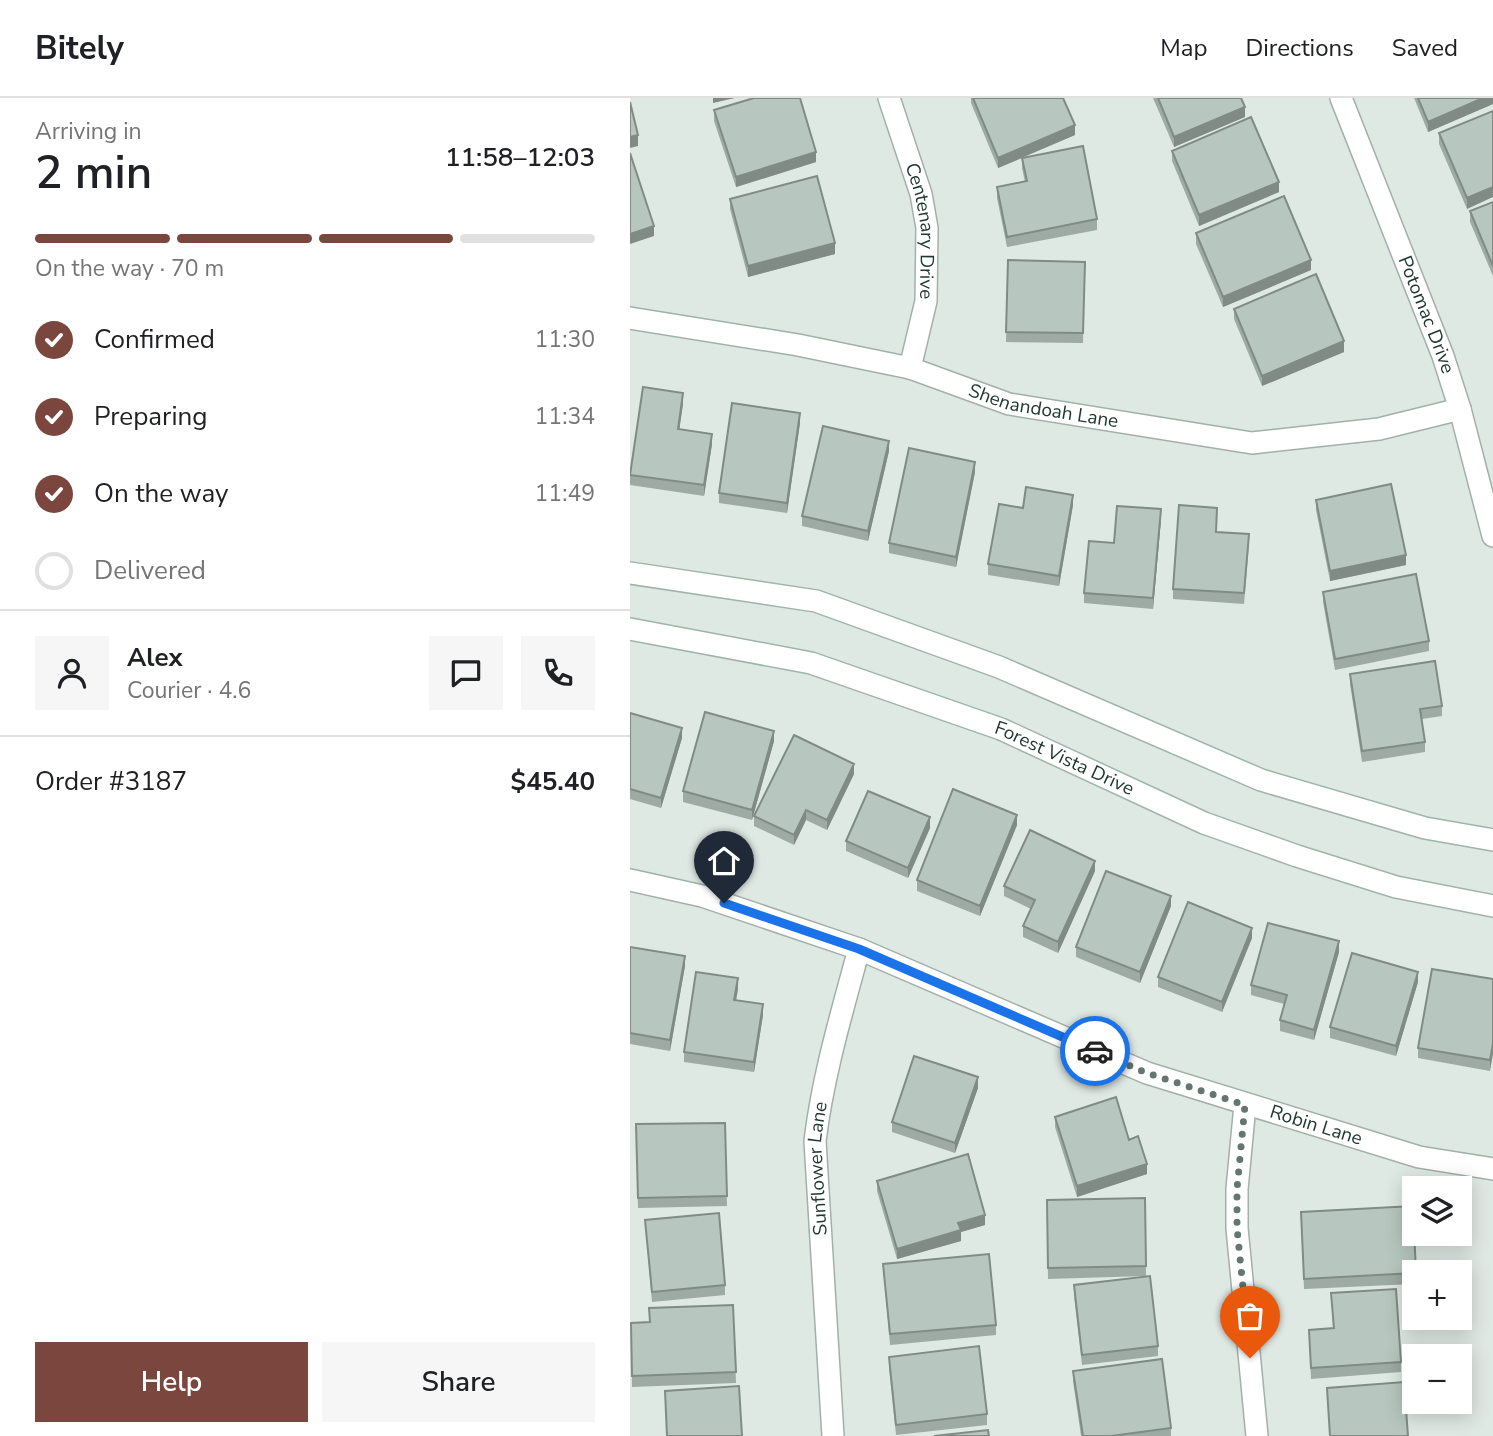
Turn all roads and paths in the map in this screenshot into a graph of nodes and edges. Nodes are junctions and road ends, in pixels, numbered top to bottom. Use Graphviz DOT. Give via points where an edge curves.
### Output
graph roads {
  1 [pos="889,98"];
  2 [pos="1341,98"];
  3 [pos="630,318"];
  4 [pos="910,368"];
  5 [pos="1460,408"];
  6 [pos="1493,536"];
  7 [pos="630,573"];
  8 [pos="630,629"];
  9 [pos="1493,840"];
  10 [pos="630,880"];
  11 [pos="1493,906"];
  12 [pos="859,949"];
  13 [pos="1245,1105"];
  14 [pos="1493,1169"];
  15 [pos="833,1436"];
  16 [pos="1257,1436"];
  1 -- 4 [label="street, Centenary Drive" via="921,194 927,229 926,302"];
  2 -- 5 [label="street, Potomac Drive"];
  3 -- 4 [label="street, Shenandoah Lane"];
  4 -- 5 [label="street, Shenandoah Lane" via="1009,404 1252,443 1379,429"];
  5 -- 6 [label="street, Potomac Drive"];
  7 -- 9 [label="street" via="816,601 999,667 1261,780 1425,828"];
  8 -- 11 [label="street, Forest Vista Drive" via="811,663 1001,729 1204,823 1396,887"];
  10 -- 12 [label="street, Robin Lane" via="702,896"];
  12 -- 13 [label="street, Robin Lane" via="1147,1073"];
  12 -- 15 [label="street, Sunflower Lane" via="833,1043 815,1141"];
  13 -- 14 [label="street, Robin Lane" via="1419,1157"];
  13 -- 16 [label="street" via="1237,1228"];
}
